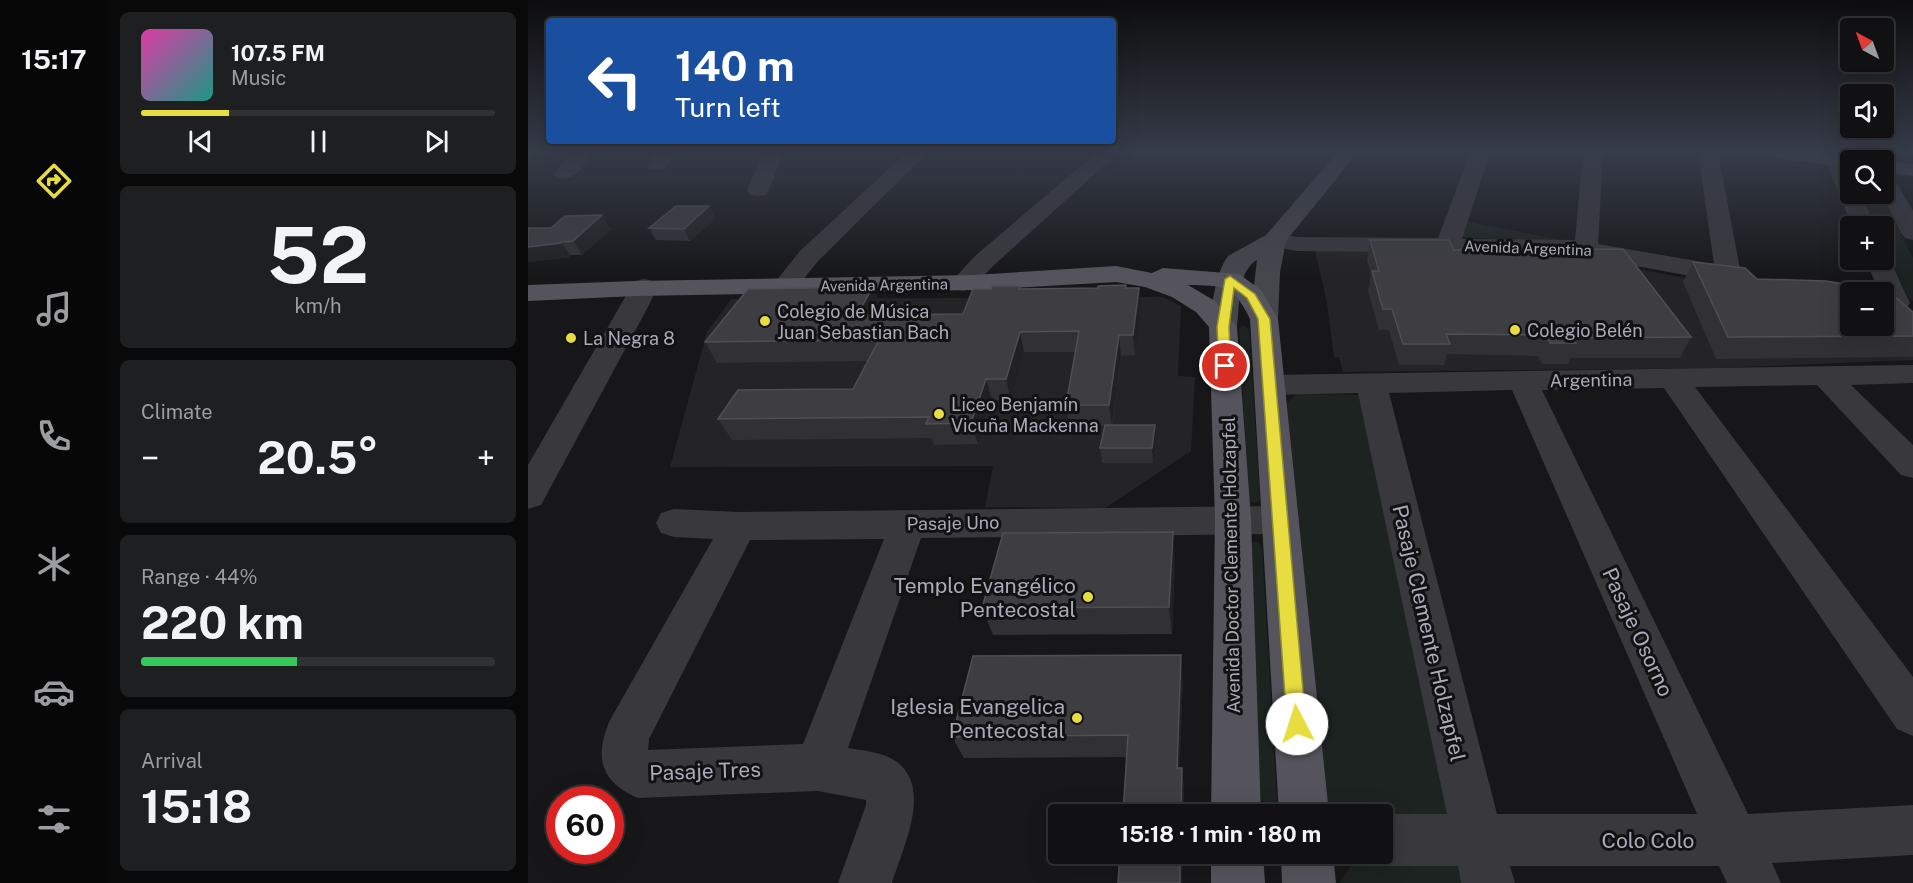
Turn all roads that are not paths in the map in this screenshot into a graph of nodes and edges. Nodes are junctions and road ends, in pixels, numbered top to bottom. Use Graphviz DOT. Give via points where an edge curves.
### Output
graph roads {
  1 [pos="874,194"];
  2 [pos="1061,194"];
  3 [pos="1312,194"];
  4 [pos="1465,194"];
  5 [pos="1590,194"];
  6 [pos="1715,194"];
  7 [pos="1894,196"];
  8 [pos="1913,232"];
  9 [pos="1274,240"];
  10 [pos="1448,245"];
  11 [pos="1586,249"];
  12 [pos="1882,270"];
  13 [pos="1125,274"];
  14 [pos="1728,274"];
  15 [pos="1230,279"];
  16 [pos="1762,280"];
  17 [pos="963,283"];
  18 [pos="785,286"];
  19 [pos="644,287"];
  20 [pos="528,293"];
  21 [pos="1898,305"];
  22 [pos="1264,319"];
  23 [pos="1223,327"];
  24 [pos="1913,374"];
  25 [pos="1825,376"];
  26 [pos="1673,379"];
  27 [pos="1523,381"];
  28 [pos="1371,383"];
  29 [pos="1269,385"];
  30 [pos="1913,466"];
  31 [pos="537,468"];
  32 [pos="528,496"];
  33 [pos="1233,519"];
  34 [pos="1281,520"];
  35 [pos="674,523"];
  36 [pos="908,523"];
  37 [pos="739,526"];
  38 [pos="1913,714"];
  39 [pos="818,767"];
  40 [pos="1236,804"];
  41 [pos="1303,804"];
  42 [pos="1913,830"];
  43 [pos="1393,842"];
  44 [pos="1482,861"];
  45 [pos="1744,862"];
  46 [pos="1237,864"];
  47 [pos="1308,864"];
  48 [pos="865,883"];
  49 [pos="1238,883"];
  50 [pos="1309,883"];
  1 -- 18 [label="street" via="803,263"];
  2 -- 17 [label="street"];
  3 -- 9 [label="street, Avenida Doctor Clemente Holzapfel"];
  4 -- 10 [label="street"];
  5 -- 11 [label="street"];
  6 -- 14 [label="street"];
  7 -- 8 [label="street"];
  9 -- 10 [label="street, Avenida Argentina" via="1298,244"];
  9 -- 15 [label="street, Avenida Doctor Clemente Holzapfel" via="1237,261"];
  9 -- 22 [label="street"];
  10 -- 11 [label="street, Avenida Argentina"];
  11 -- 14 [label="street, Avenida Argentina"];
  12 -- 21 [label="street"];
  13 -- 15 [label="main road"];
  13 -- 17 [label="main road, Avenida Argentina"];
  13 -- 23 [label="main road, Avenida Argentina" via="1192,296"];
  14 -- 16 [label="street, Avenida Argentina"];
  15 -- 22 [label="main road" via="1252,296"];
  15 -- 23 [label="street, Avenida Doctor Clemente Holzapfel"];
  17 -- 18 [label="main road, Avenida Argentina"];
  18 -- 19 [label="main road, Avenida Argentina"];
  19 -- 20 [label="main road, Avenida Argentina"];
  19 -- 31 [label="street"];
  22 -- 29 [label="main road"];
  23 -- 33 [label="main road, Avenida Doctor Clemente Holzapfel"];
  24 -- 25 [label="street, Argentina"];
  25 -- 26 [label="street, Argentina"];
  25 -- 30 [label="street"];
  26 -- 27 [label="street, Argentina"];
  26 -- 38 [label="street"];
  27 -- 28 [label="street, Argentina"];
  27 -- 45 [label="street, Pasaje Osorno"];
  28 -- 29 [label="street, Argentina"];
  28 -- 44 [label="street, Pasaje Clemente Holzapfel"];
  29 -- 34 [label="main road"];
  31 -- 32 [label="street"];
  33 -- 34 [label="street, Pasaje Uno"];
  33 -- 36 [label="street, Pasaje Uno"];
  33 -- 40 [label="main road, Avenida Doctor Clemente Holzapfel"];
  34 -- 41 [label="main road"];
  35 -- 37 [label="street, Pasaje Uno"];
  36 -- 37 [label="street, Pasaje Uno"];
  36 -- 39 [label="street"];
  37 -- 39 [label="street, Pasaje Tres" via="626,736 624,759 638,774"];
  39 -- 48 [label="street, Pasaje Tres" via="879,778 889,788 891,805"];
  42 -- 45 [label="street, Colo Colo"];
  43 -- 44 [label="street, Colo Colo"];
  44 -- 45 [label="street, Colo Colo"];
  46 -- 49 [label="main road"];
  47 -- 50 [label="main road"];
}
